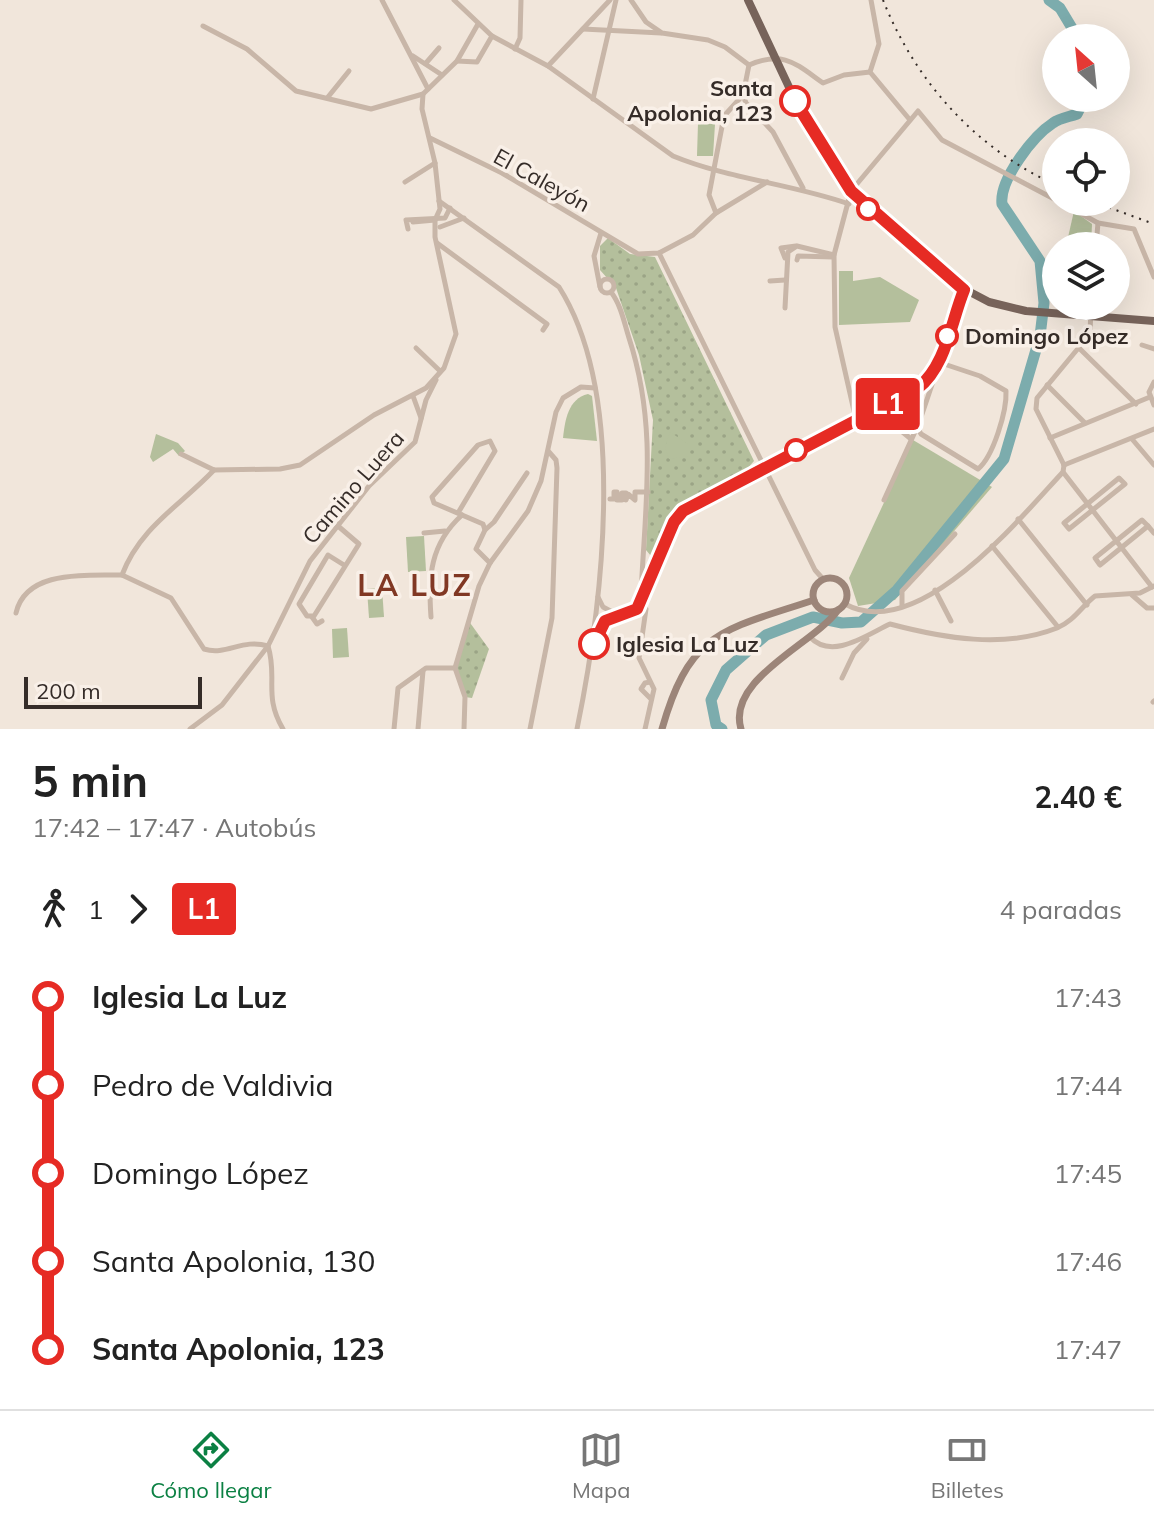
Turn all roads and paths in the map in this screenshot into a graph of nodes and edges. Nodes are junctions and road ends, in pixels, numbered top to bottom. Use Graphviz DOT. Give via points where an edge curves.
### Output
graph roads {
  1 [pos="382,0"];
  2 [pos="454,0"];
  3 [pos="521,0"];
  4 [pos="610,0"];
  5 [pos="616,0"];
  6 [pos="631,0"];
  7 [pos="748,0"];
  8 [pos="871,0"];
  9 [pos="478,24"];
  10 [pos="203,26"];
  11 [pos="583,29"];
  12 [pos="611,31"];
  13 [pos="662,33"];
  14 [pos="492,36"];
  15 [pos="439,48"];
  16 [pos="515,49"];
  17 [pos="413,56"];
  18 [pos="775,58"];
  19 [pos="457,61"];
  20 [pos="426,63"];
  21 [pos="749,65"];
  22 [pos="548,66"];
  23 [pos="349,71"];
  24 [pos="870,72"];
  25 [pos="442,75"];
  26 [pos="426,91"];
  27 [pos="743,95"];
  28 [pos="328,97"];
  29 [pos="593,99"];
  30 [pos="910,120"];
  31 [pos="430,138"];
  32 [pos="435,163"];
  33 [pos="714,168"];
  34 [pos="405,182"];
  35 [pos="768,182"];
  36 [pos="804,189"];
  37 [pos="851,191"];
  38 [pos="1042,193"];
  39 [pos="439,201"];
  40 [pos="849,204"];
  41 [pos="450,208"];
  42 [pos="716,213"];
  43 [pos="1085,216"];
  44 [pos="436,218"];
  45 [pos="445,218"];
  46 [pos="466,218"];
  47 [pos="412,223"];
  48 [pos="1098,223"];
  49 [pos="440,227"];
  50 [pos="408,229"];
  51 [pos="1097,232"];
  52 [pos="601,233"];
  53 [pos="436,239"];
  54 [pos="659,253"];
  55 [pos="834,256"];
  56 [pos="797,260"];
  57 [pos="1154,277"];
  58 [pos="785,280"];
  59 [pos="770,281"];
  60 [pos="602,284"];
  61 [pos="964,290"];
  62 [pos="611,292"];
  63 [pos="785,308"];
  64 [pos="1042,314"];
  65 [pos="1090,320"];
  66 [pos="1122,320"];
  67 [pos="1154,321"];
  68 [pos="545,327"];
  69 [pos="1142,345"];
  70 [pos="416,348"];
  71 [pos="1080,349"];
  72 [pos="1154,349"];
  73 [pos="938,362"];
  74 [pos="440,371"];
  75 [pos="591,375"];
  76 [pos="931,378"];
  77 [pos="1154,382"];
  78 [pos="1047,385"];
  79 [pos="581,387"];
  80 [pos="595,388"];
  81 [pos="918,388"];
  82 [pos="413,396"];
  83 [pos="1150,397"];
  84 [pos="928,398"];
  85 [pos="1136,404"];
  86 [pos="1154,405"];
  87 [pos="876,410"];
  88 [pos="856,420"];
  89 [pos="422,422"];
  90 [pos="1085,423"];
  91 [pos="917,427"];
  92 [pos="1154,429"];
  93 [pos="1050,438"];
  94 [pos="911,439"];
  95 [pos="1132,439"];
  96 [pos="548,452"];
  97 [pos="181,454"];
  98 [pos="1064,465"];
  99 [pos="1154,465"];
  100 [pos="764,467"];
  101 [pos="214,470"];
  102 [pos="1063,472"];
  103 [pos="527,473"];
  104 [pos="648,492"];
  105 [pos="610,499"];
  106 [pos="884,500"];
  107 [pos="1089,503"];
  108 [pos="1094,510"];
  109 [pos="460,514"];
  110 [pos="1018,519"];
  111 [pos="338,526"];
  112 [pos="1148,526"];
  113 [pos="485,530"];
  114 [pos="445,531"];
  115 [pos="424,533"];
  116 [pos="1154,533"];
  117 [pos="955,534"];
  118 [pos="1118,540"];
  119 [pos="992,546"];
  120 [pos="1123,547"];
  121 [pos="643,556"];
  122 [pos="658,560"];
  123 [pos="490,563"];
  124 [pos="344,565"];
  125 [pos="122,575"];
  126 [pos="823,579"];
  127 [pos="1153,586"];
  128 [pos="935,590"];
  129 [pos="1131,594"];
  130 [pos="598,596"];
  131 [pos="814,600"];
  132 [pos="642,601"];
  133 [pos="1087,605"];
  134 [pos="902,606"];
  135 [pos="1154,608"];
  136 [pos="839,610"];
  137 [pos="16,613"];
  138 [pos="617,615"];
  139 [pos="312,617"];
  140 [pos="431,617"];
  141 [pos="322,621"];
  142 [pos="951,621"];
  143 [pos="1058,627"];
  144 [pos="870,635"];
  145 [pos="595,636"];
  146 [pos="810,637"];
  147 [pos="268,646"];
  148 [pos="455,668"];
  149 [pos="423,670"];
  150 [pos="842,678"];
  151 [pos="650,682"];
  152 [pos="651,700"];
  153 [pos="464,725"];
  154 [pos="190,729"];
  155 [pos="283,729"];
  156 [pos="394,729"];
  157 [pos="418,729"];
  158 [pos="530,729"];
  159 [pos="577,729"];
  160 [pos="645,729"];
  161 [pos="662,729"];
  162 [pos="741,729"];
  1 -- 17 [label="street, Camino Luera"];
  2 -- 9 [label="street"];
  3 -- 16 [label="street"];
  4 -- 11 [label="street"];
  5 -- 12 [label="street"];
  6 -- 13 [label="street" via="646,22"];
  7 -- 18 [label="main road"];
  8 -- 24 [label="street" via="879,44"];
  9 -- 14 [label="street"];
  9 -- 19 [label="street"];
  10 -- 28 [label="street" via="247,49 296,91"];
  11 -- 12 [label="street"];
  11 -- 22 [label="street"];
  12 -- 13 [label="street"];
  12 -- 29 [label="street"];
  13 -- 21 [label="street" via="708,40"];
  14 -- 16 [label="street"];
  14 -- 19 [label="street" via="477,62"];
  15 -- 20 [label="street"];
  16 -- 22 [label="street"];
  17 -- 20 [label="street"];
  17 -- 26 [label="street, Camino Luera"];
  18 -- 21 [label="street"];
  18 -- 24 [label="street" via="798,63 823,83"];
  18 -- 37 [label="main road" via="804,119"];
  19 -- 25 [label="street"];
  20 -- 25 [label="street"];
  21 -- 27 [label="street"];
  22 -- 29 [label="street"];
  23 -- 28 [label="street"];
  24 -- 30 [label="street"];
  25 -- 26 [label="street"];
  26 -- 28 [label="street" via="371,109"];
  26 -- 31 [label="street, Camino Luera" via="422,109"];
  27 -- 33 [label="street" via="724,116"];
  27 -- 36 [label="street" via="773,132"];
  29 -- 33 [label="street" via="673,156"];
  30 -- 37 [label="street"];
  30 -- 38 [label="street" via="918,111 942,140"];
  31 -- 32 [label="street, Camino Luera"];
  31 -- 52 [label="street, El Caleyón" via="502,173"];
  32 -- 34 [label="street"];
  32 -- 39 [label="street, Camino Luera"];
  33 -- 35 [label="street"];
  33 -- 42 [label="street" via="709,195"];
  35 -- 36 [label="street"];
  35 -- 42 [label="street"];
  36 -- 40 [label="street"];
  37 -- 40 [label="street"];
  37 -- 61 [label="main road"];
  39 -- 41 [label="street"];
  39 -- 44 [label="street, Camino Luera"];
  40 -- 55 [label="street"];
  41 -- 45 [label="street"];
  41 -- 46 [label="street"];
  42 -- 54 [label="street" via="693,235"];
  43 -- 48 [label="street"];
  44 -- 45 [label="street"];
  44 -- 47 [label="street"];
  44 -- 50 [label="street" via="406,220"];
  44 -- 53 [label="street, Camino Luera"];
  45 -- 49 [label="street"];
  46 -- 49 [label="street"];
  46 -- 75 [label="street" via="559,287"];
  48 -- 51 [label="street"];
  48 -- 57 [label="street" via="1134,229"];
  49 -- 53 [label="street"];
  52 -- 54 [label="street, El Caleyón" via="638,254"];
  52 -- 60 [label="street" via="595,245 595,273"];
  53 -- 68 [label="street"];
  53 -- 74 [label="street, Camino Luera" via="456,334"];
  54 -- 100 [label="street"];
  55 -- 56 [label="street"];
  55 -- 58 [label="street" via="797,246 788,252"];
  55 -- 88 [label="street" via="835,327"];
  58 -- 59 [label="street"];
  58 -- 63 [label="street"];
  60 -- 62 [label="street"];
  60 -- 62 [label="street" via="612,282"];
  61 -- 64 [label="main road" via="989,302"];
  61 -- 73 [label="street"];
  62 -- 104 [label="street" via="645,395"];
  65 -- 71 [label="street" via="1090,334"];
  66 -- 67 [label="main road"];
  69 -- 72 [label="street"];
  70 -- 74 [label="street"];
  71 -- 78 [label="street"];
  71 -- 85 [label="street"];
  73 -- 76 [label="street"];
  73 -- 91 [label="street" via="1006,391 1005,415 990,454 974,469"];
  74 -- 82 [label="street"];
  74 -- 89 [label="street, Camino Luera"];
  75 -- 79 [label="street"];
  75 -- 80 [label="street"];
  76 -- 81 [label="street"];
  76 -- 84 [label="street"];
  77 -- 83 [label="street"];
  78 -- 90 [label="street"];
  78 -- 93 [label="street" via="1036,409"];
  79 -- 80 [label="street"];
  79 -- 96 [label="street" via="563,398"];
  80 -- 130 [label="street" via="603,429"];
  81 -- 84 [label="street"];
  81 -- 87 [label="street"];
  82 -- 89 [label="street"];
  82 -- 101 [label="street" via="367,419 300,465"];
  83 -- 85 [label="street"];
  83 -- 86 [label="street"];
  84 -- 91 [label="street"];
  85 -- 90 [label="street"];
  87 -- 88 [label="street"];
  87 -- 94 [label="street"];
  88 -- 100 [label="street"];
  89 -- 111 [label="street, Camino Luera" via="415,442 369,486"];
  90 -- 93 [label="street"];
  91 -- 94 [label="street"];
  92 -- 95 [label="street"];
  93 -- 98 [label="street"];
  94 -- 106 [label="street"];
  95 -- 98 [label="street"];
  95 -- 99 [label="street"];
  96 -- 123 [label="street" via="528,511"];
  96 -- 158 [label="street" via="557,468 554,591"];
  97 -- 101 [label="street"];
  98 -- 102 [label="street"];
  100 -- 122 [label="street" via="683,511"];
  100 -- 126 [label="street"];
  101 -- 125 [label="street" via="152,526"];
  102 -- 107 [label="street"];
  102 -- 110 [label="street"];
  103 -- 113 [label="street"];
  104 -- 105 [label="street" via="635,492 635,500 631,494 626,500 626,493 617,500 614,492"];
  104 -- 121 [label="street"];
  107 -- 108 [label="street"];
  107 -- 108 [label="street" via="1064,523 1069,529"];
  107 -- 108 [label="street" via="1119,478 1125,484"];
  108 -- 118 [label="street"];
  109 -- 109 [label="street" via="495,451 490,441 478,445 432,497 434,503"];
  109 -- 113 [label="street"];
  109 -- 114 [label="street"];
  110 -- 119 [label="street"];
  110 -- 133 [label="street"];
  111 -- 124 [label="street" via="359,544"];
  111 -- 147 [label="street, Camino Luera" via="310,561"];
  112 -- 116 [label="street"];
  112 -- 118 [label="street" via="1142,520"];
  112 -- 120 [label="street"];
  113 -- 123 [label="street" via="476,549"];
  114 -- 115 [label="street"];
  114 -- 140 [label="street" via="428,574"];
  117 -- 134 [label="street" via="902,591"];
  118 -- 120 [label="street"];
  118 -- 120 [label="street" via="1095,558 1100,565"];
  119 -- 128 [label="street" via="964,574"];
  119 -- 143 [label="street"];
  120 -- 127 [label="street"];
  121 -- 122 [label="street"];
  121 -- 132 [label="street"];
  122 -- 132 [label="street"];
  123 -- 148 [label="street"];
  124 -- 139 [label="street"];
  124 -- 139 [label="street" via="328,555 319,566 299,604"];
  125 -- 137 [label="street" via="80,574 35,586"];
  125 -- 147 [label="street" via="171,598 204,649 215,652 245,642"];
  126 -- 131 [label="street" via="816,585"];
  126 -- 136 [label="street" via="837,579 846,587"];
  127 -- 129 [label="street"];
  128 -- 134 [label="street"];
  128 -- 142 [label="street"];
  129 -- 133 [label="street" via="1095,596"];
  129 -- 135 [label="street"];
  130 -- 138 [label="street" via="603,607"];
  130 -- 145 [label="street"];
  131 -- 136 [label="street" via="821,609"];
  131 -- 161 [label="street" via="708,642 684,669"];
  132 -- 138 [label="street" via="631,613"];
  132 -- 151 [label="street" via="646,609 639,653"];
  133 -- 143 [label="street"];
  134 -- 136 [label="street"];
  136 -- 146 [label="street"];
  138 -- 145 [label="street"];
  139 -- 141 [label="street" via="317,624"];
  143 -- 144 [label="street" via="983,639 925,635 890,624"];
  144 -- 146 [label="street" via="828,646"];
  144 -- 150 [label="street"];
  145 -- 159 [label="street"];
  146 -- 162 [label="street" via="756,683 739,711"];
  147 -- 154 [label="street, Camino Luera" via="222,705"];
  147 -- 155 [label="street" via="270,703"];
  148 -- 149 [label="street"];
  148 -- 153 [label="street" via="465,697"];
  149 -- 156 [label="street" via="398,688"];
  149 -- 157 [label="street"];
  151 -- 152 [label="street"];
  151 -- 152 [label="street" via="641,689"];
  152 -- 160 [label="street"];
}
